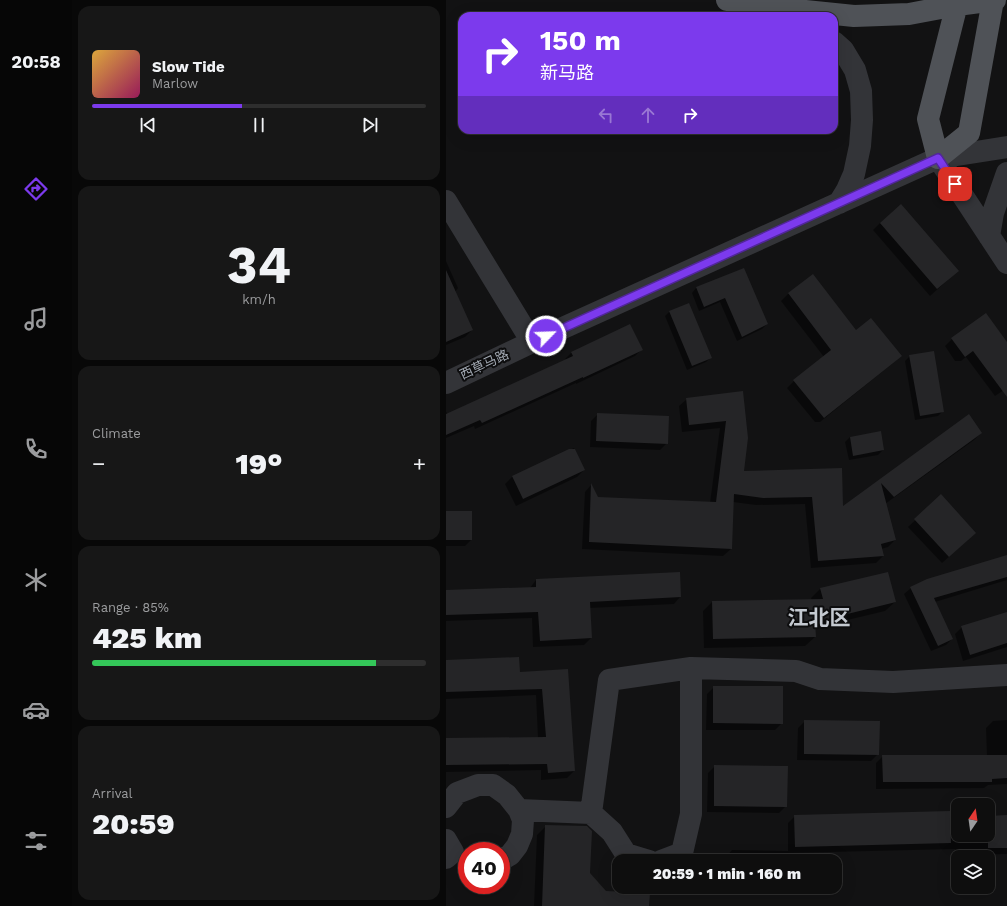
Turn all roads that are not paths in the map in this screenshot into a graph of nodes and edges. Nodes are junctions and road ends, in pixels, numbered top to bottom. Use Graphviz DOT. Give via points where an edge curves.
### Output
graph roads {
  1 [pos="727,0"];
  2 [pos="994,0"];
  3 [pos="958,2"];
  4 [pos="767,7"];
  5 [pos="780,12"];
  6 [pos="815,12"];
  7 [pos="838,14"];
  8 [pos="838,46"];
  9 [pos="1007,147"];
  10 [pos="938,158"];
  11 [pos="1007,173"];
  12 [pos="446,201"];
  13 [pos="839,203"];
  14 [pos="989,236"];
  15 [pos="1007,263"];
  16 [pos="532,342"];
  17 [pos="446,383"];
  18 [pos="691,668"];
  19 [pos="1007,675"];
  20 [pos="446,806"];
  21 [pos="519,810"];
  22 [pos="591,813"];
  23 [pos="626,854"];
  24 [pos="679,854"];
  25 [pos="510,855"];
  1 -- 4 [label="main road"];
  2 -- 3 [label="main road"];
  2 -- 10 [label="main road" via="968,133"];
  3 -- 7 [label="main road" via="909,14"];
  3 -- 10 [label="main road" via="928,119"];
  4 -- 5 [label="street"];
  4 -- 6 [label="main road"];
  8 -- 13 [label="street" via="855,70 861,91 862,120 854,174"];
  9 -- 10 [label="street, 西草马路"];
  10 -- 13 [label="street, 西草马路"];
  10 -- 14 [label="street"];
  11 -- 14 [label="street"];
  12 -- 16 [label="street"];
  13 -- 16 [label="street, 西草马路"];
  14 -- 15 [label="street"];
  16 -- 17 [label="street, 西草马路"];
  18 -- 19 [label="street" via="796,671 820,679 893,682"];
  18 -- 22 [label="street" via="609,680"];
  18 -- 24 [label="street" via="691,814 682,853"];
  20 -- 21 [label="street" via="457,793 478,785 493,785 507,795"];
  21 -- 22 [label="street"];
  21 -- 25 [label="street" via="523,820 522,834"];
  22 -- 23 [label="street" via="612,832"];
}
